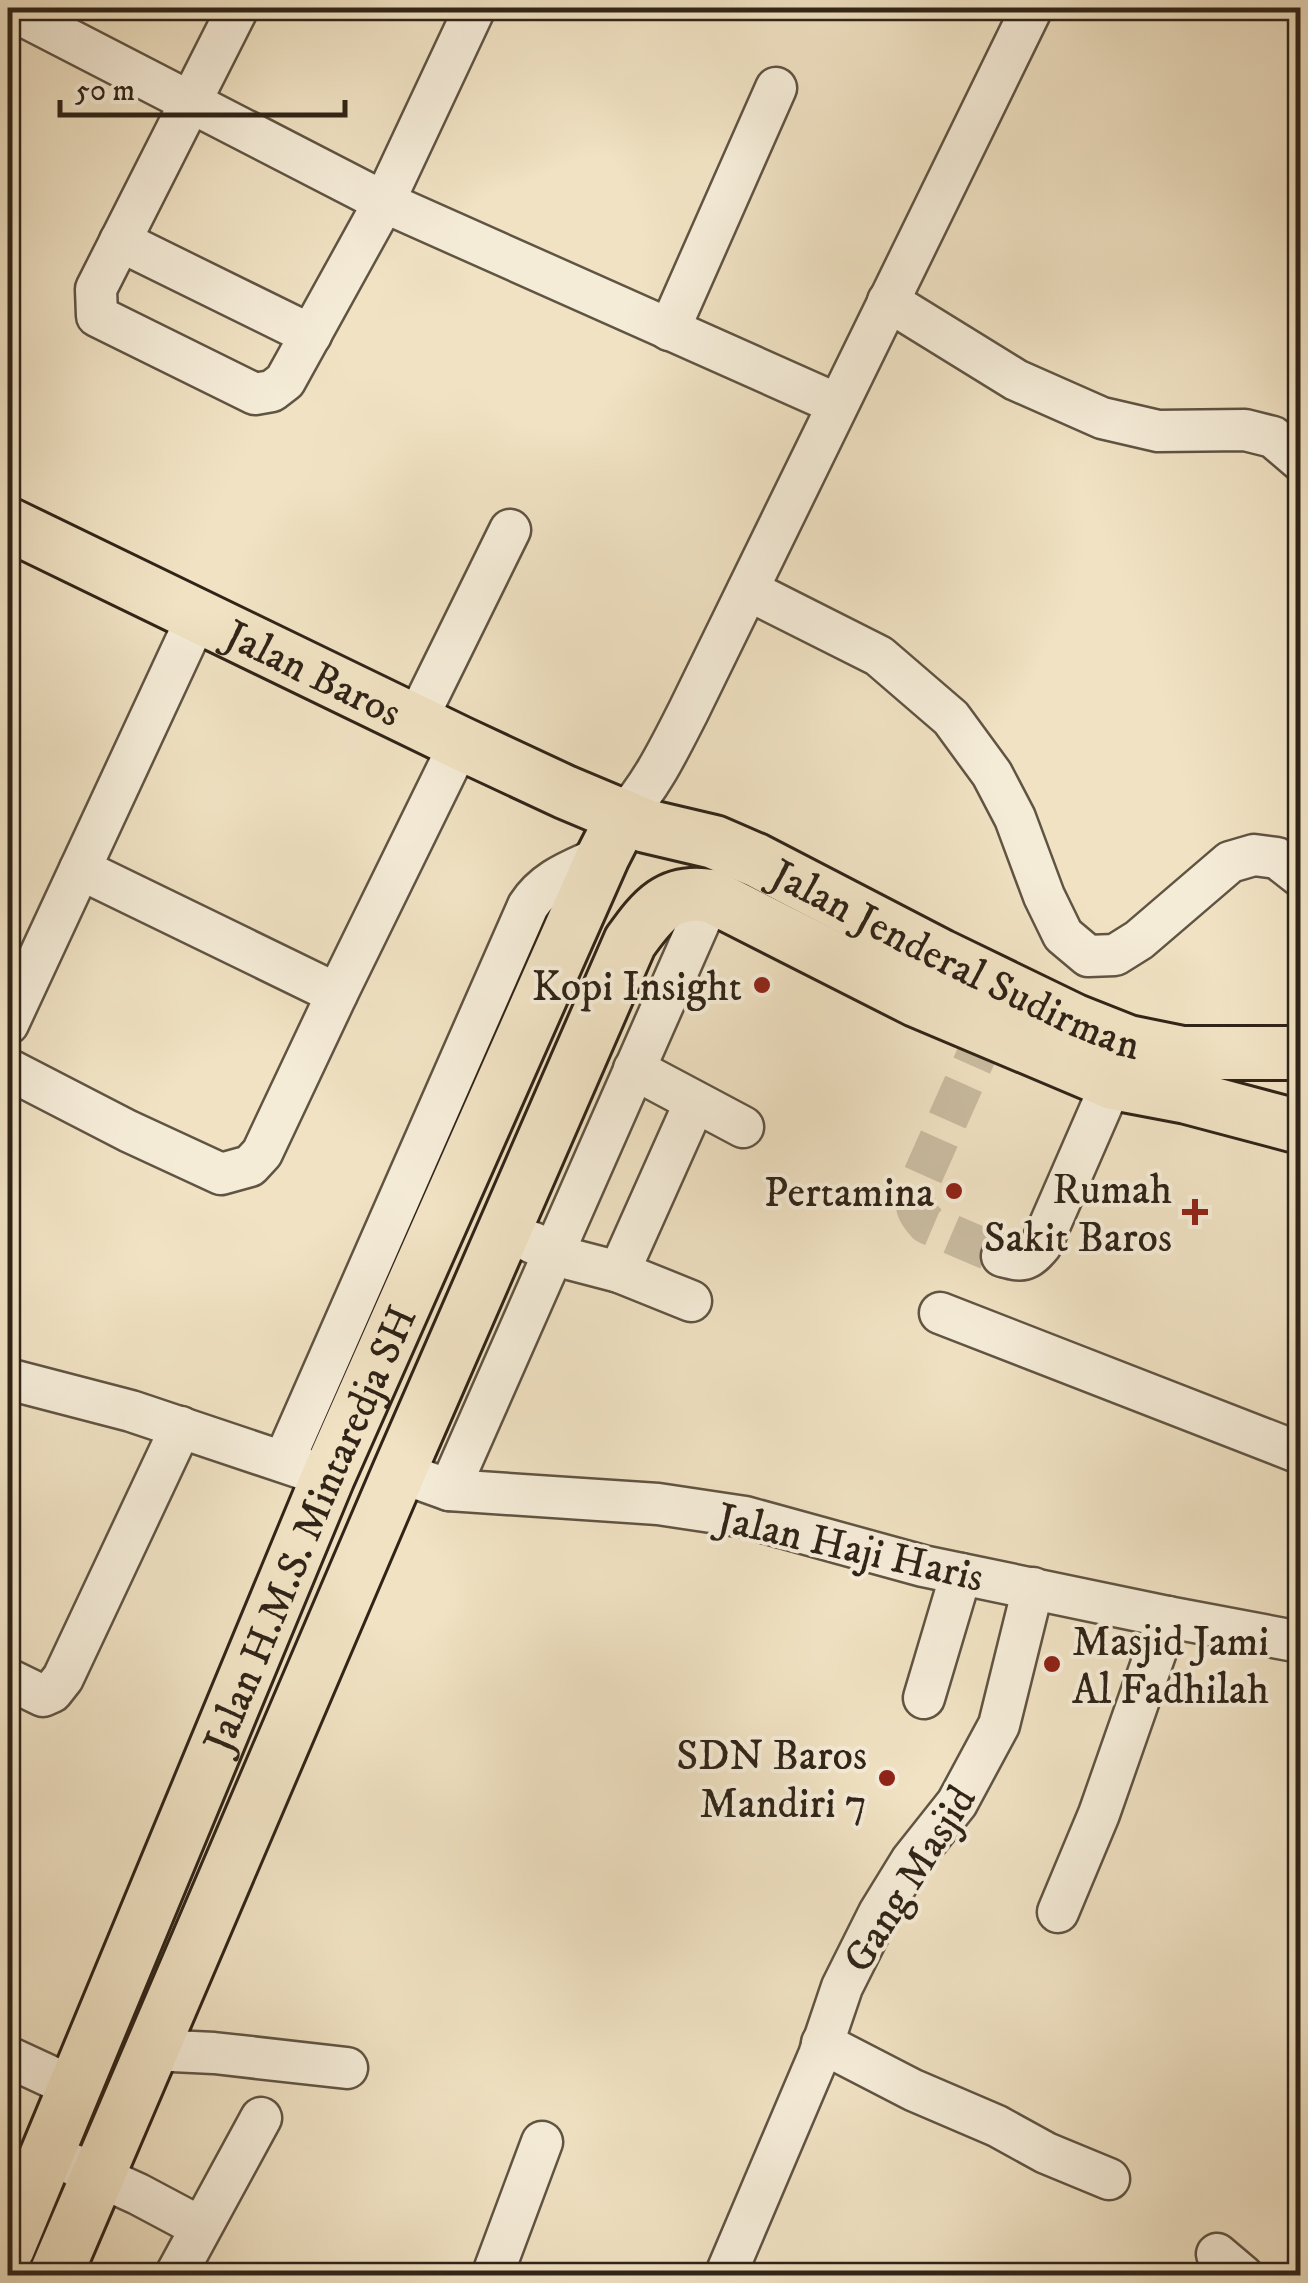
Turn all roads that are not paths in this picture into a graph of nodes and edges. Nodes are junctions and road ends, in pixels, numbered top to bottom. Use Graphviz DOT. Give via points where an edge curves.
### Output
graph roads {
  1 [pos="8,8"];
  2 [pos="238,8"];
  3 [pos="476,8"];
  4 [pos="1032,8"];
  5 [pos="776,88"];
  6 [pos="190,104"];
  7 [pos="384,202"];
  8 [pos="120,242"];
  9 [pos="888,300"];
  10 [pos="669,330"];
  11 [pos="311,335"];
  12 [pos="838,404"];
  13 [pos="1300,460"];
  14 [pos="8,524"];
  15 [pos="510,530"];
  16 [pos="748,590"];
  17 [pos="198,615"];
  18 [pos="438,732"];
  19 [pos="613,836"];
  20 [pos="80,869"];
  21 [pos="1300,876"];
  22 [pos="711,896"];
  23 [pos="337,994"];
  24 [pos="998,1009"];
  25 [pos="596,1022"];
  26 [pos="8,1024"];
  27 [pos="1300,1053"];
  28 [pos="1121,1062"];
  29 [pos="634,1068"];
  30 [pos="8,1069"];
  31 [pos="1300,1076"];
  32 [pos="696,1102"];
  33 [pos="1300,1111"];
  34 [pos="743,1127"];
  35 [pos="1300,1127"];
  36 [pos="504,1231"];
  37 [pos="552,1252"];
  38 [pos="1002,1256"];
  39 [pos="618,1272"];
  40 [pos="691,1301"];
  41 [pos="940,1313"];
  42 [pos="8,1379"];
  43 [pos="181,1428"];
  44 [pos="1300,1452"];
  45 [pos="306,1469"];
  46 [pos="399,1472"];
  47 [pos="448,1490"];
  48 [pos="961,1574"];
  49 [pos="1033,1588"];
  50 [pos="1168,1617"];
  51 [pos="1300,1642"];
  52 [pos="8,1680"];
  53 [pos="924,1698"];
  54 [pos="1058,1912"];
  55 [pos="822,2043"];
  56 [pos="151,2050"];
  57 [pos="8,2057"];
  58 [pos="347,2068"];
  59 [pos="75,2088"];
  60 [pos="261,2118"];
  61 [pos="542,2142"];
  62 [pos="29,2172"];
  63 [pos="97,2176"];
  64 [pos="1109,2179"];
  65 [pos="200,2226"];
  66 [pos="8,2248"];
  67 [pos="55,2276"];
  68 [pos="174,2276"];
  69 [pos="492,2276"];
  70 [pos="725,2276"];
  1 -- 6 [label="street"];
  2 -- 6 [label="street"];
  3 -- 7 [label="street"];
  4 -- 9 [label="street"];
  5 -- 10 [label="street"];
  6 -- 7 [label="street"];
  6 -- 8 [label="street"];
  7 -- 10 [label="street"];
  7 -- 11 [label="street"];
  8 -- 11 [label="street"];
  8 -- 11 [label="street" via="96,289 97,316 256,394 285,382"];
  9 -- 12 [label="street"];
  9 -- 13 [label="street" via="1016,380 1102,418 1158,431 1245,430 1273,437"];
  10 -- 12 [label="street"];
  12 -- 16 [label="street"];
  14 -- 17 [label="main road, Jalan Baros"];
  15 -- 18 [label="street"];
  16 -- 19 [label="street" via="660,767"];
  16 -- 21 [label="street" via="880,656 951,718 992,774 1063,936 1088,956 1115,954 1139,940 1230,862 1277,858"];
  17 -- 18 [label="main road, Jalan Baros"];
  17 -- 20 [label="street"];
  18 -- 19 [label="main road, Jalan Baros"];
  18 -- 23 [label="street"];
  19 -- 24 [label="main road, Jalan Jenderal Sudirman" via="646,826 756,860"];
  19 -- 25 [label="main road" via="633,852 627,889 599,950"];
  19 -- 45 [label="main road, Jalan H.M.S. Mintaredja SH"];
  20 -- 23 [label="street"];
  20 -- 26 [label="street"];
  22 -- 24 [label="main road" via="916,1000"];
  22 -- 25 [label="main road, Jalan H.M.S. Mintaredja SH" via="690,892 674,898 644,923"];
  22 -- 29 [label="street"];
  23 -- 30 [label="street" via="262,1153 234,1172 221,1174"];
  24 -- 28 [label="main road" via="1057,1061"];
  25 -- 36 [label="main road, Jalan H.M.S. Mintaredja SH"];
  27 -- 28 [label="main road, Jalan Jenderal Sudirman" via="1182,1052"];
  28 -- 35 [label="main road" via="1187,1097"];
  28 -- 38 [label="street" via="1040,1246 1022,1260"];
  29 -- 32 [label="street"];
  29 -- 37 [label="street"];
  31 -- 33 [label="main road"];
  32 -- 34 [label="street"];
  32 -- 39 [label="street"];
  36 -- 37 [label="street"];
  36 -- 46 [label="main road, Jalan H.M.S. Mintaredja SH"];
  37 -- 39 [label="street"];
  37 -- 47 [label="street"];
  39 -- 40 [label="street"];
  41 -- 44 [label="street"];
  42 -- 43 [label="street"];
  43 -- 45 [label="street"];
  43 -- 52 [label="street" via="63,1678 43,1696"];
  45 -- 59 [label="main road, Jalan H.M.S. Mintaredja SH"];
  46 -- 47 [label="street, Jalan Haji Haris"];
  46 -- 56 [label="main road, Jalan H.M.S. Mintaredja SH"];
  47 -- 48 [label="street, Jalan Haji Haris" via="658,1504 745,1517"];
  48 -- 49 [label="street, Jalan Haji Haris"];
  48 -- 53 [label="street"];
  49 -- 50 [label="street, Jalan Haji Haris"];
  49 -- 55 [label="street, Gang Masjid" via="998,1725 957,1804 880,1913"];
  50 -- 51 [label="street, Jalan Haji Haris"];
  50 -- 54 [label="street"];
  55 -- 64 [label="street"];
  55 -- 70 [label="street, Gang Masjid"];
  56 -- 58 [label="street"];
  56 -- 63 [label="main road, Jalan H.M.S. Mintaredja SH"];
  57 -- 59 [label="street"];
  59 -- 62 [label="main road, Jalan H.M.S. Mintaredja SH"];
  60 -- 65 [label="street"];
  61 -- 69 [label="street"];
  62 -- 63 [label="street"];
  62 -- 66 [label="main road, Jalan H.M.S. Mintaredja SH"];
  63 -- 65 [label="street"];
  63 -- 67 [label="main road, Jalan H.M.S. Mintaredja SH"];
  65 -- 68 [label="street"];
}
